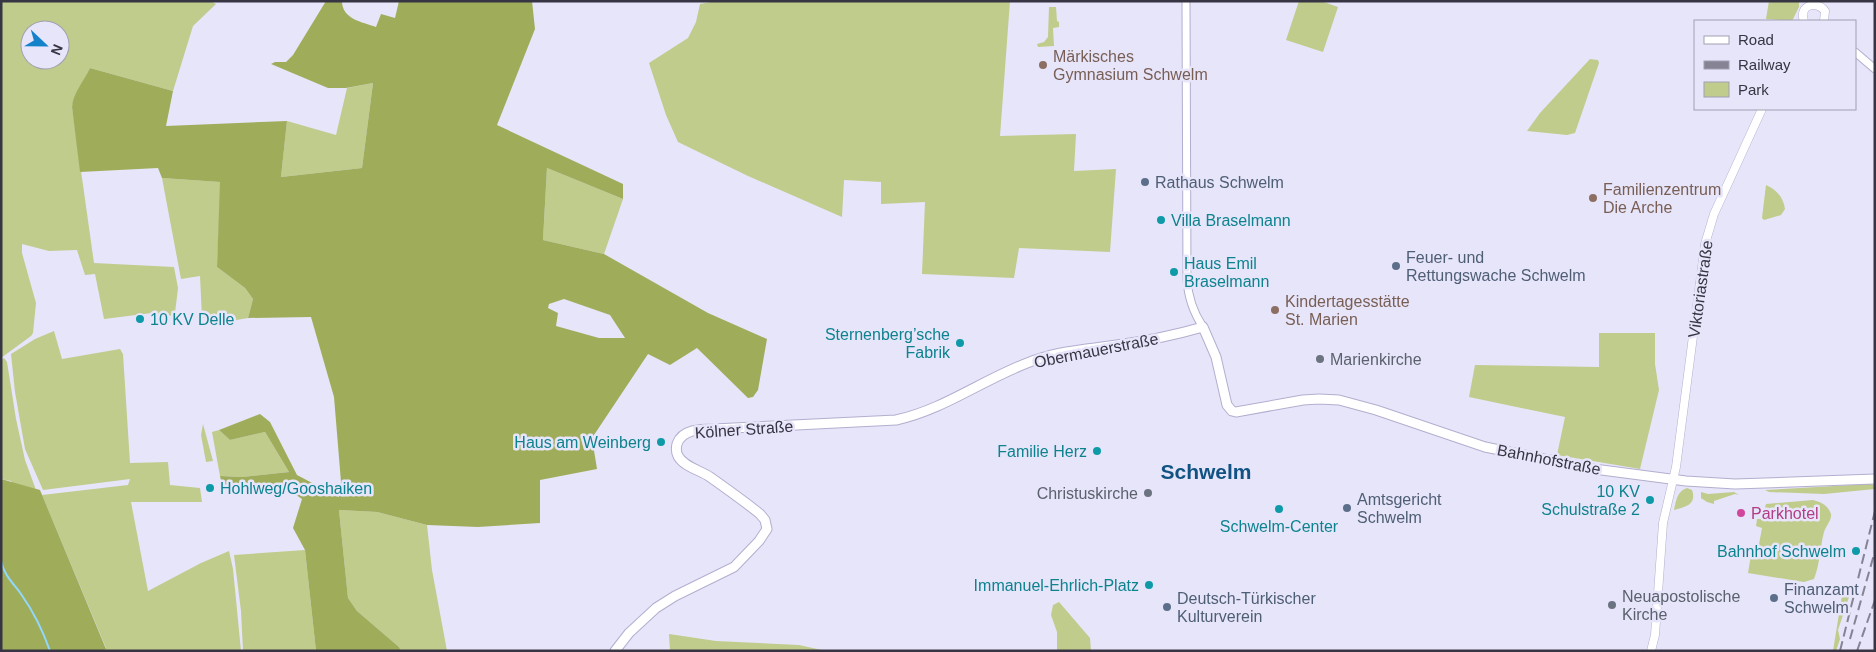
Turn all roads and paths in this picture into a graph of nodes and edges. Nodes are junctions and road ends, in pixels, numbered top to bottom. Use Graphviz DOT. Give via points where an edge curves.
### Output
graph roads {
  1 [pos="1186,1"];
  2 [pos="1813,2"];
  3 [pos="1825,13"];
  4 [pos="1803,20"];
  5 [pos="1856,53"];
  6 [pos="1875,69"];
  7 [pos="1762,110"];
  8 [pos="1203,328"];
  9 [pos="939,406"];
  10 [pos="1673,479"];
  11 [pos="1875,479"];
  12 [pos="615,651"];
  13 [pos="1651,651"];
  1 -- 8 [label="street" via="1187,279 1192,306"];
  2 -- 3 [label="main road" via="1819,4"];
  2 -- 4 [label="main road" via="1804,8"];
  5 -- 6 [label="street"];
  7 -- 10 [label="main road, Viktoriastraße" via="1707,236"];
  8 -- 9 [label="main road, Obermauerstraße" via="1040,358"];
  8 -- 10 [label="main road, Bahnhofstraße" via="1216,357 1227,406 1232,411 1246,412 1303,400 1339,400 1501,451 1594,469"];
  9 -- 12 [label="main road, Kölner Straße" via="896,420 696,430 681,437 677,449 682,461 708,475 751,507 763,517 767,529 734,567 656,608"];
  10 -- 11 [label="main road, Bahnhofstraße" via="1735,484"];
  10 -- 13 [label="main road, Viktoriastraße" via="1663,523"];
}
